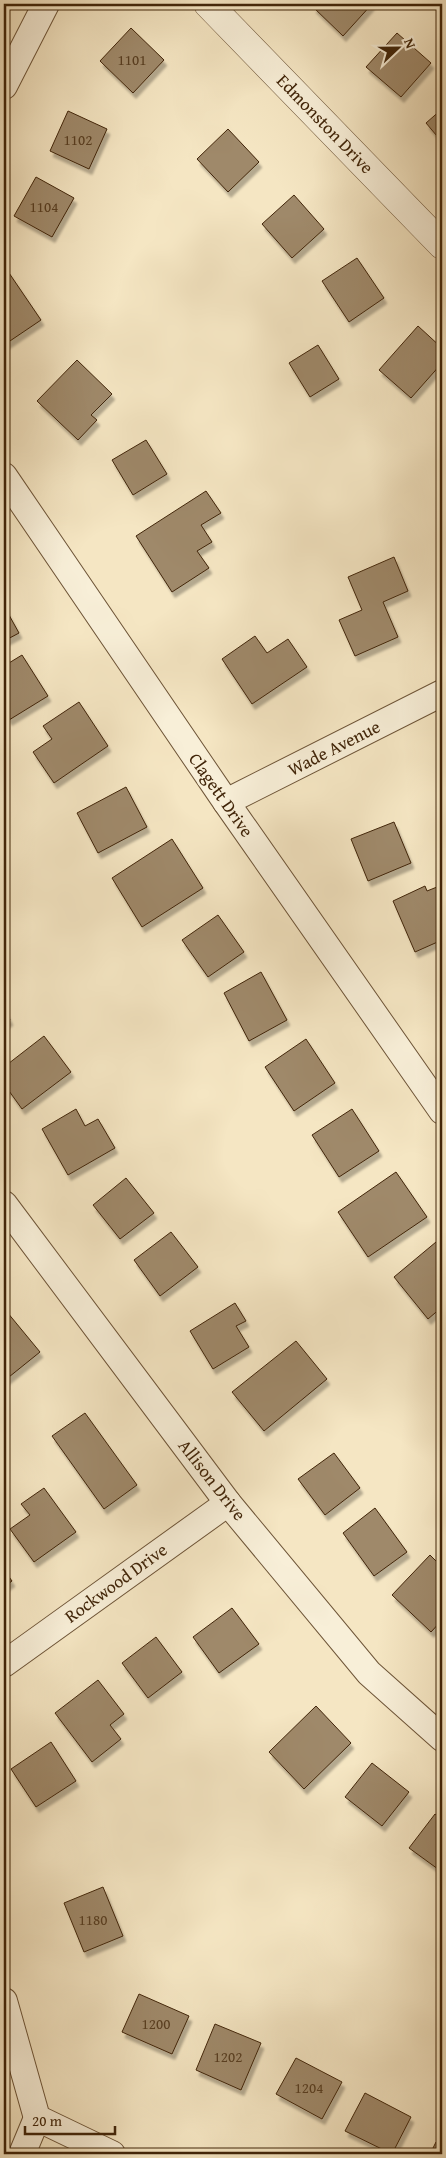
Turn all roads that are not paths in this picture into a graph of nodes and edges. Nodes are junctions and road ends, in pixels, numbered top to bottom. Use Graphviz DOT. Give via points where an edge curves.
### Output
graph roads {
  1 [pos="46,4"];
  2 [pos="208,4"];
  3 [pos="4,86"];
  4 [pos="442,245"];
  5 [pos="4,476"];
  6 [pos="442,693"];
  7 [pos="226,802"];
  8 [pos="442,1111"];
  9 [pos="4,1204"];
  10 [pos="228,1503"];
  11 [pos="4,1664"];
  12 [pos="442,1738"];
  13 [pos="4,2000"];
  14 [pos="37,2118"];
  15 [pos="22,2154"];
  16 [pos="112,2154"];
  1 -- 3 [label="street"];
  2 -- 4 [label="street, Edmonston Drive"];
  5 -- 7 [label="street, Clagett Drive"];
  6 -- 7 [label="street, Wade Avenue"];
  7 -- 8 [label="street, Clagett Drive"];
  9 -- 10 [label="street, Allison Drive"];
  10 -- 11 [label="street, Rockwood Drive"];
  10 -- 12 [label="street, Allison Drive" via="369,1673"];
  13 -- 14 [label="street"];
  14 -- 15 [label="street"];
  14 -- 16 [label="street"];
}
